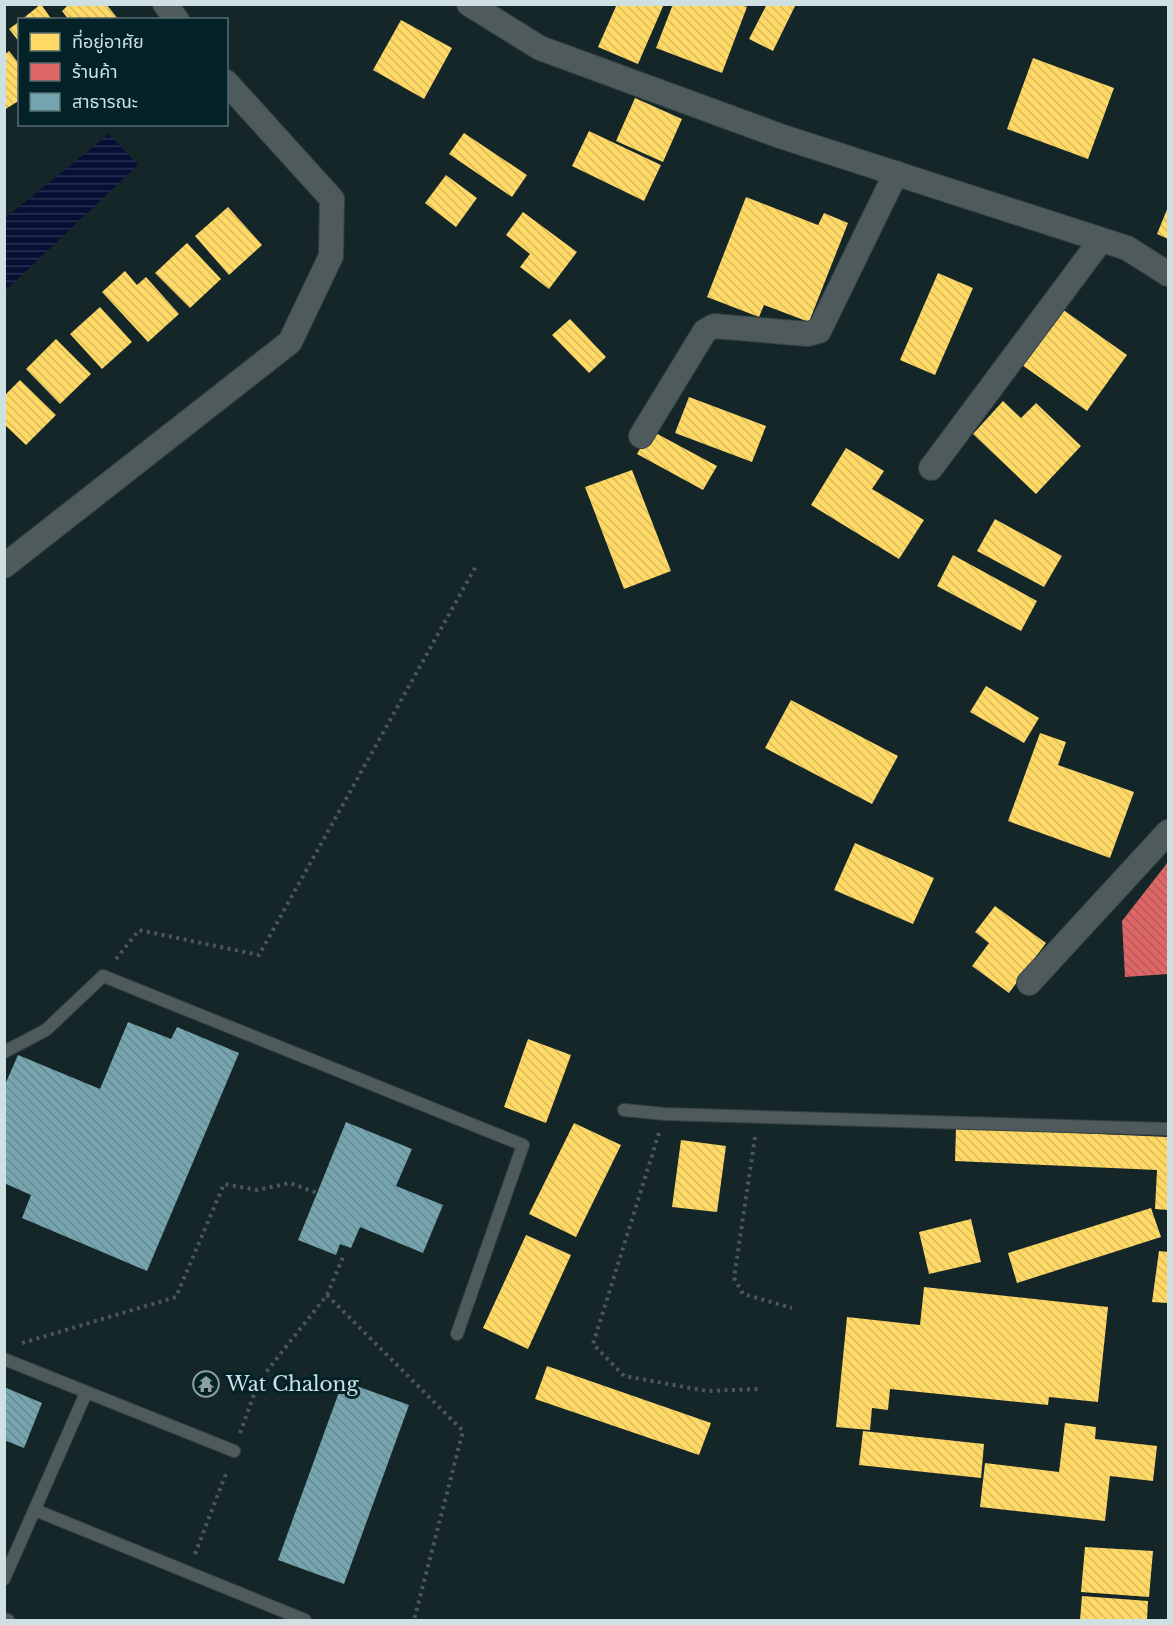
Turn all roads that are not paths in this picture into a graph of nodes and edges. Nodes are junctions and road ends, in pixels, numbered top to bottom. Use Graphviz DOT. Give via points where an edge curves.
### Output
graph roads {
  1 [pos="165,4"];
  2 [pos="469,4"];
  3 [pos="176,18"];
  4 [pos="228,84"];
  5 [pos="896,173"];
  6 [pos="1101,240"];
  7 [pos="1168,274"];
  8 [pos="640,436"];
  9 [pos="931,468"];
  10 [pos="4,566"];
  11 [pos="1168,832"];
  12 [pos="1029,983"];
  13 [pos="4,1052"];
  14 [pos="624,1110"];
  15 [pos="1168,1129"];
  16 [pos="457,1334"];
  17 [pos="4,1359"];
  18 [pos="87,1392"];
  19 [pos="234,1451"];
  20 [pos="35,1510"];
  21 [pos="4,1579"];
  22 [pos="275,1608"];
  23 [pos="269,1620"];
  24 [pos="305,1620"];
  1 -- 3 [label="street"];
  2 -- 5 [label="street" via="540,48 780,136"];
  4 -- 10 [label="street" via="332,200 331,256 290,342"];
  5 -- 6 [label="street"];
  5 -- 8 [label="street" via="819,331 714,326 705,330"];
  6 -- 7 [label="street" via="1127,248"];
  6 -- 9 [label="street"];
  11 -- 12 [label="street"];
  13 -- 16 [label="lane" via="46,1030 103,976 523,1144"];
  14 -- 15 [label="lane"];
  17 -- 18 [label="lane"];
  18 -- 19 [label="lane"];
  18 -- 20 [label="lane"];
  20 -- 21 [label="lane"];
  20 -- 22 [label="lane"];
  22 -- 23 [label="lane"];
  22 -- 24 [label="lane"];
}
